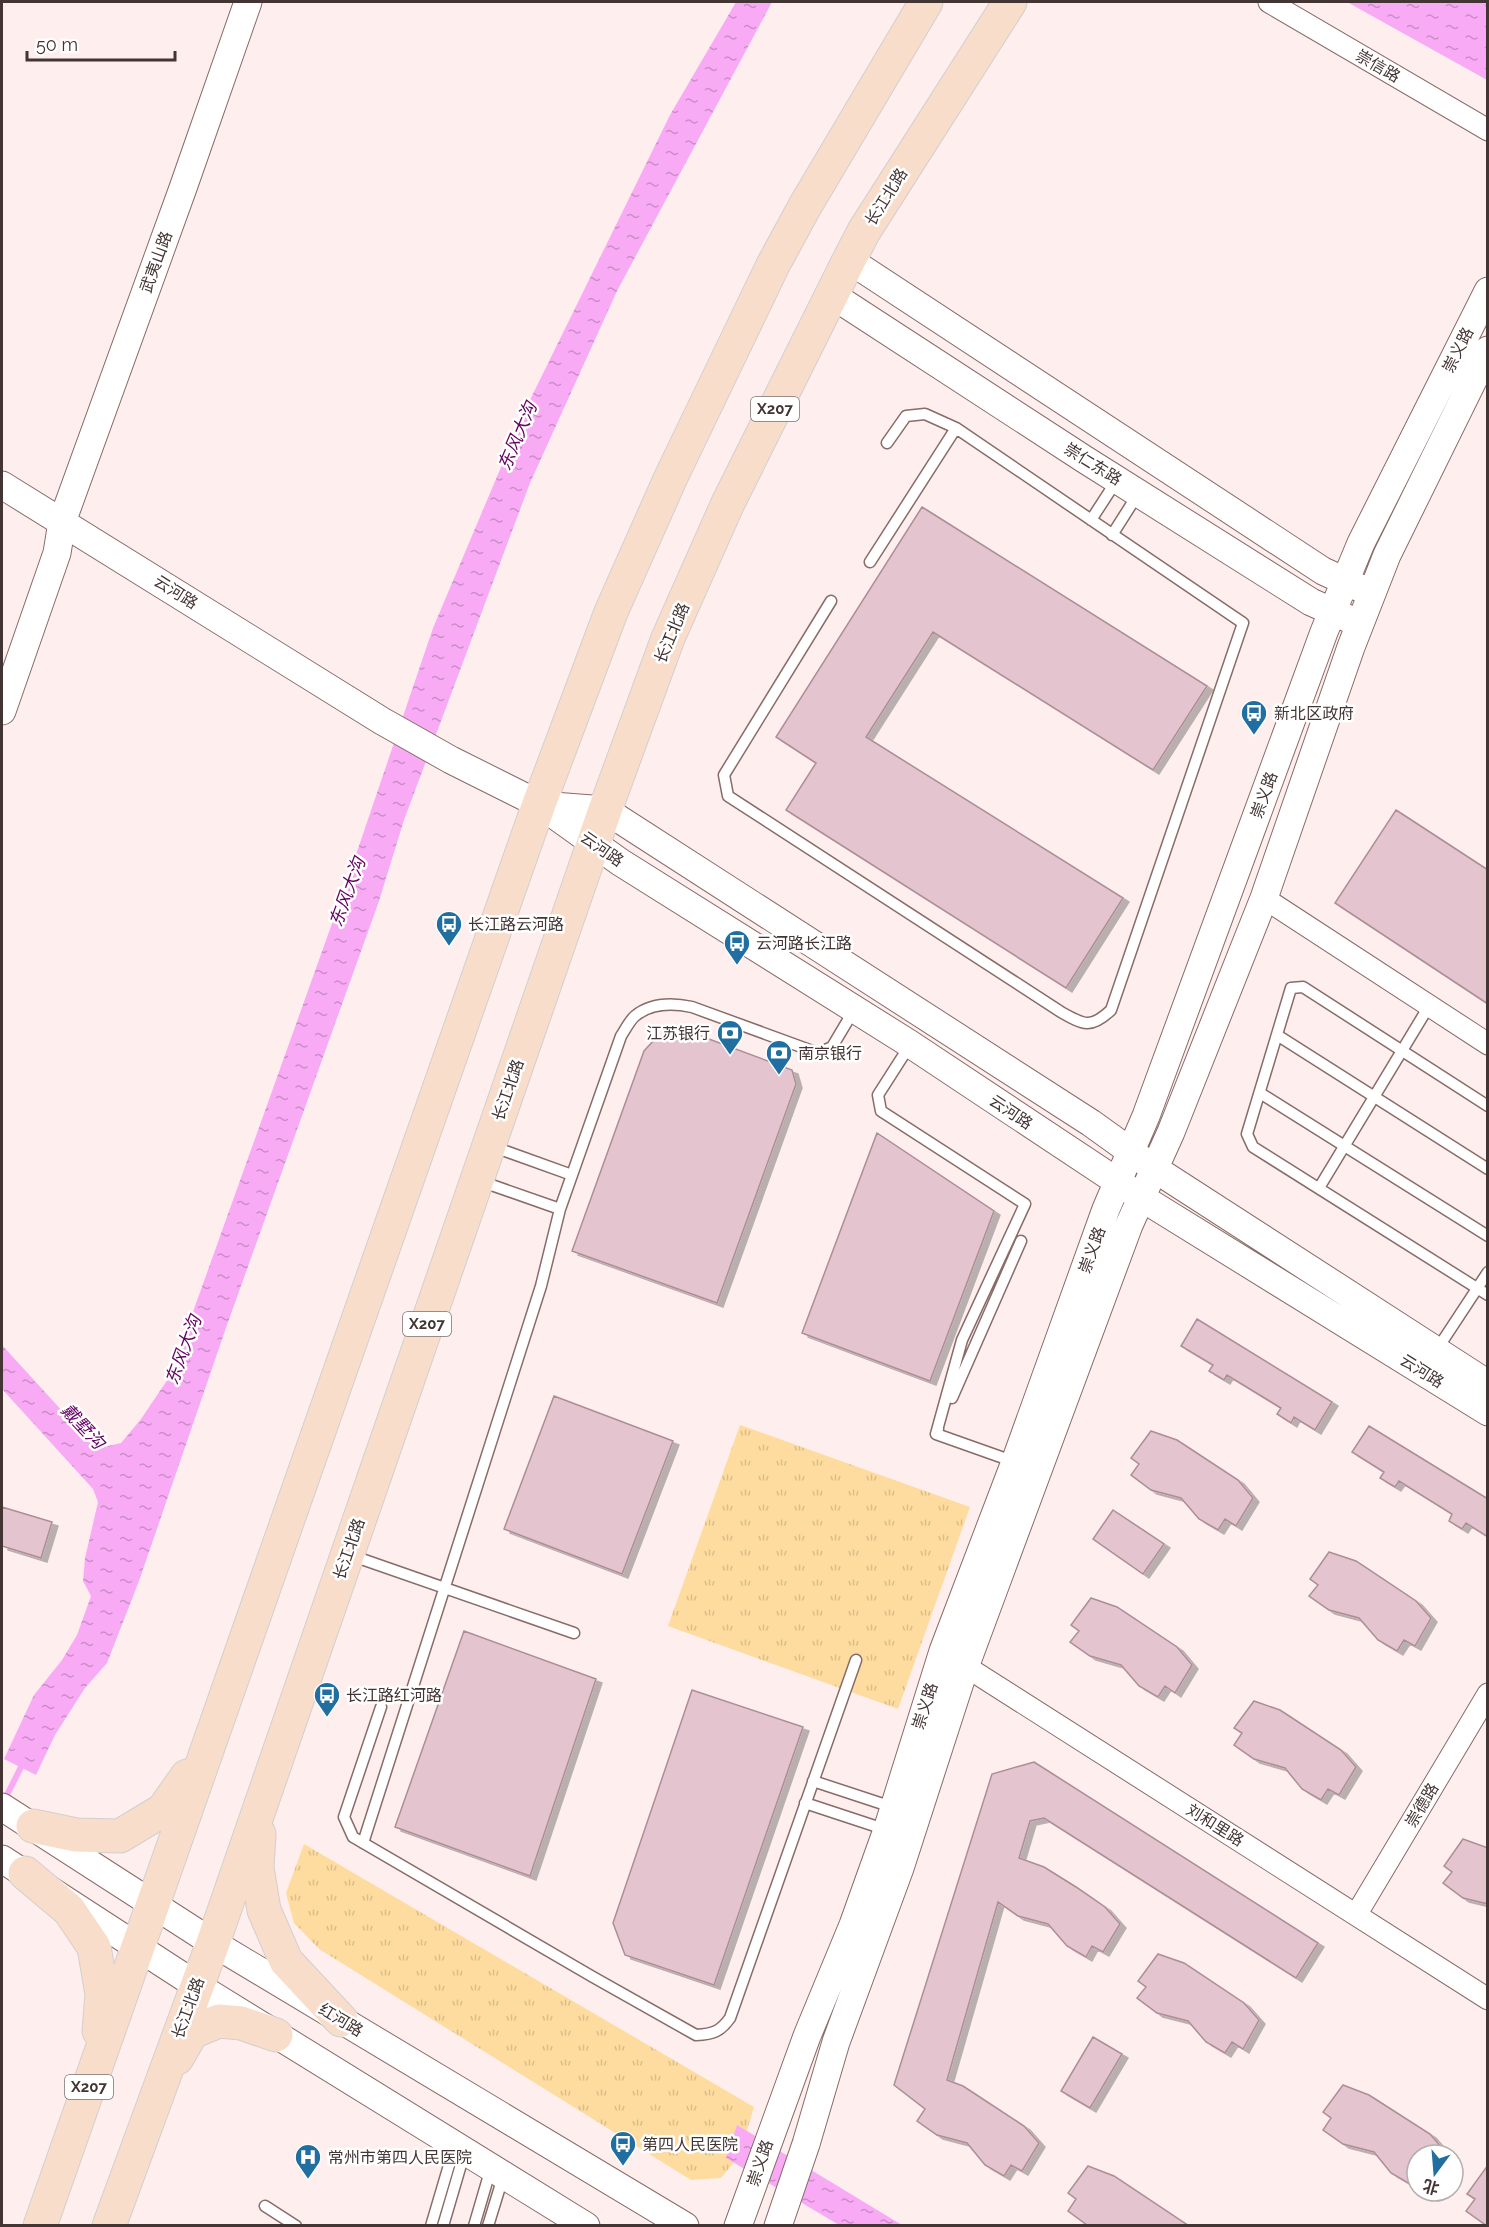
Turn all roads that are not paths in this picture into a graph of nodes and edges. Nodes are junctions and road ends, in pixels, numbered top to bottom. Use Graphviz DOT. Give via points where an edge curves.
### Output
graph roads {
  1 [pos="248,2"];
  2 [pos="926,2"];
  3 [pos="1010,2"];
  4 [pos="1269,2"];
  5 [pos="1488,130"];
  6 [pos="849,260"];
  7 [pos="1488,291"];
  8 [pos="832,295"];
  9 [pos="1488,350"];
  10 [pos="956,428"];
  11 [pos="887,443"];
  12 [pos="2,485"];
  13 [pos="1128,486"];
  14 [pos="1091,520"];
  15 [pos="62,522"];
  16 [pos="1113,534"];
  17 [pos="870,562"];
  18 [pos="1345,581"];
  19 [pos="1372,594"];
  20 [pos="831,601"];
  21 [pos="1332,612"];
  22 [pos="1360,625"];
  23 [pos="2,659"];
  24 [pos="2,711"];
  25 [pos="539,804"];
  26 [pos="605,810"];
  27 [pos="594,843"];
  28 [pos="1264,898"];
  29 [pos="1429,1006"];
  30 [pos="855,1009"];
  31 [pos="1277,1035"];
  32 [pos="910,1044"];
  33 [pos="1488,1044"];
  34 [pos="1401,1050"];
  35 [pos="1260,1093"];
  36 [pos="1373,1096"];
  37 [pos="1488,1106"];
  38 [pos="489,1145"];
  39 [pos="1344,1146"];
  40 [pos="1131,1152"];
  41 [pos="1155,1168"];
  42 [pos="1488,1169"];
  43 [pos="572,1175"];
  44 [pos="477,1180"];
  45 [pos="1119,1182"];
  46 [pos="1319,1188"];
  47 [pos="1142,1198"];
  48 [pos="561,1209"];
  49 [pos="1488,1236"];
  50 [pos="1021,1242"];
  51 [pos="1488,1272"];
  52 [pos="1477,1288"];
  53 [pos="1488,1295"];
  54 [pos="1436,1352"];
  55 [pos="1488,1383"];
  56 [pos="1488,1412"];
  57 [pos="936,1434"];
  58 [pos="1016,1462"];
  59 [pos="347,1554"];
  60 [pos="444,1587"];
  61 [pos="574,1633"];
  62 [pos="943,1651"];
  63 [pos="856,1660"];
  64 [pos="965,1666"];
  65 [pos="1488,1694"];
  66 [pos="381,1707"];
  67 [pos="209,1745"];
  68 [pos="813,1781"];
  69 [pos="805,1803"];
  70 [pos="260,1805"];
  71 [pos="2,1808"];
  72 [pos="889,1819"];
  73 [pos="33,1826"];
  74 [pos="363,1843"];
  75 [pos="13,1866"];
  76 [pos="153,1904"];
  77 [pos="1356,1915"];
  78 [pos="213,1943"];
  79 [pos="138,1948"];
  80 [pos="196,1985"];
  81 [pos="1488,1999"];
  82 [pos="341,2020"];
  83 [pos="276,2035"];
  84 [pos="96,2067"];
  85 [pos="153,2102"];
  86 [pos="460,2148"];
  87 [pos="498,2171"];
  88 [pos="265,2206"];
  89 [pos="742,2214"];
  90 [pos="779,2222"];
  91 [pos="40,2226"];
  92 [pos="109,2226"];
  93 [pos="296,2226"];
  94 [pos="431,2226"];
  95 [pos="443,2226"];
  96 [pos="474,2226"];
  97 [pos="488,2226"];
  98 [pos="586,2226"];
  99 [pos="685,2226"];
  1 -- 15 [label="street, 武夷山路"];
  2 -- 25 [label="main road, X207" via="768,275 616,602"];
  3 -- 6 [label="main road, 长江北路 / X207"];
  4 -- 5 [label="street, 崇信路"];
  6 -- 8 [label="main road, 长江北路 / X207"];
  6 -- 18 [label="street" via="1323,571"];
  7 -- 18 [label="street, 崇义路"];
  8 -- 13 [label="street, 崇仁东路"];
  8 -- 26 [label="main road, 长江北路 / X207" via="728,503 668,638"];
  9 -- 19 [label="street, 崇义路"];
  10 -- 11 [label="lane" via="925,414 906,416"];
  10 -- 14 [label="lane"];
  10 -- 17 [label="lane"];
  12 -- 15 [label="street, 云河路"];
  13 -- 14 [label="lane"];
  13 -- 16 [label="lane"];
  13 -- 21 [label="street, 崇仁东路"];
  14 -- 16 [label="lane"];
  15 -- 23 [label="street, 武夷山路" via="41,544"];
  15 -- 24 [label="street, 武夷山路" via="57,553"];
  15 -- 25 [label="street, 云河路" via="382,721"];
  16 -- 20 [label="lane" via="1243,623 1111,1010 1099,1021 1081,1023 1061,1012 728,796 724,775"];
  18 -- 19 [label="street"];
  18 -- 21 [label="street, 崇义路"];
  19 -- 22 [label="street, 崇义路"];
  21 -- 22 [label="street, 崇仁东路"];
  21 -- 40 [label="street, 崇义路"];
  22 -- 28 [label="street, 崇义路"];
  25 -- 26 [label="street, 云河路"];
  25 -- 27 [label="street, 云河路"];
  25 -- 67 [label="main road, X207"];
  26 -- 27 [label="main road, 长江北路 / X207"];
  26 -- 40 [label="street, 云河路"];
  27 -- 30 [label="street, 云河路"];
  27 -- 38 [label="main road, 长江北路 / X207"];
  28 -- 29 [label="street"];
  28 -- 41 [label="street, 崇义路"];
  29 -- 33 [label="street"];
  29 -- 34 [label="lane"];
  30 -- 32 [label="street, 云河路"];
  30 -- 43 [label="lane" via="832,1047 818,1053 674,1003 654,1006 635,1016 621,1036"];
  31 -- 34 [label="lane" via="1292,988 1303,987"];
  31 -- 35 [label="lane"];
  31 -- 36 [label="lane"];
  32 -- 45 [label="street, 云河路"];
  32 -- 57 [label="lane" via="878,1095 881,1111 1025,1204 962,1340"];
  34 -- 36 [label="lane"];
  34 -- 37 [label="lane"];
  35 -- 39 [label="lane"];
  35 -- 46 [label="lane" via="1247,1134 1253,1147"];
  36 -- 39 [label="lane"];
  36 -- 42 [label="lane"];
  38 -- 43 [label="lane"];
  38 -- 44 [label="main road, 长江北路 / X207"];
  39 -- 46 [label="lane"];
  39 -- 49 [label="lane"];
  40 -- 41 [label="street, 云河路"];
  40 -- 45 [label="street, 崇义路"];
  41 -- 47 [label="street, 崇义路"];
  41 -- 54 [label="street, 云河路"];
  43 -- 48 [label="lane"];
  44 -- 48 [label="lane"];
  44 -- 59 [label="main road, 长江北路 / X207"];
  45 -- 47 [label="street, 云河路"];
  45 -- 58 [label="street, 崇义路"];
  46 -- 52 [label="lane"];
  47 -- 56 [label="street, 云河路"];
  47 -- 64 [label="street, 崇义路"];
  48 -- 60 [label="lane" via="541,1286"];
  50 -- 57 [label="lane"];
  51 -- 52 [label="lane"];
  52 -- 53 [label="lane"];
  52 -- 54 [label="lane"];
  54 -- 55 [label="street, 云河路"];
  57 -- 58 [label="lane"];
  58 -- 62 [label="street, 崇义路"];
  59 -- 60 [label="lane"];
  59 -- 70 [label="main road, 长江北路 / X207"];
  60 -- 61 [label="lane"];
  60 -- 74 [label="lane"];
  62 -- 64 [label="street, 刘和里路"];
  62 -- 72 [label="street, 崇义路"];
  63 -- 68 [label="lane"];
  64 -- 77 [label="street, 刘和里路"];
  64 -- 90 [label="street, 崇义路" via="900,1868 836,2042"];
  65 -- 77 [label="street, 崇德路"];
  66 -- 74 [label="lane" via="344,1816 353,1837"];
  67 -- 73 [label="main road" via="163,1810 120,1836 76,1835"];
  67 -- 76 [label="main road, X207"];
  68 -- 69 [label="lane"];
  68 -- 72 [label="lane"];
  69 -- 72 [label="lane"];
  69 -- 74 [label="lane" via="729,2018 722,2029 711,2034 696,2035"];
  70 -- 78 [label="main road, 长江北路 / X207"];
  70 -- 82 [label="main road" via="257,1868 264,1910 286,1961"];
  71 -- 73 [label="street, 红河路"];
  72 -- 89 [label="street, 崇义路"];
  73 -- 76 [label="street, 红河路"];
  75 -- 79 [label="street"];
  75 -- 84 [label="main road" via="69,1910 94,1947 102,1995"];
  76 -- 78 [label="street, 红河路"];
  76 -- 79 [label="main road, X207"];
  77 -- 81 [label="street, 刘和里路"];
  78 -- 80 [label="main road, 长江北路 / X207"];
  78 -- 82 [label="street, 红河路"];
  79 -- 80 [label="street"];
  79 -- 84 [label="main road, X207"];
  80 -- 83 [label="street"];
  80 -- 85 [label="main road, 长江北路 / X207"];
  82 -- 99 [label="street, 红河路"];
  83 -- 85 [label="main road" via="241,2023 219,2021 192,2032"];
  83 -- 86 [label="street"];
  84 -- 91 [label="main road, X207"];
  85 -- 92 [label="main road, 长江北路 / X207"];
  86 -- 87 [label="street"];
  86 -- 94 [label="lane"];
  86 -- 95 [label="lane"];
  87 -- 96 [label="lane"];
  87 -- 97 [label="lane"];
  87 -- 98 [label="street"];
  88 -- 93 [label="lane"];
}
